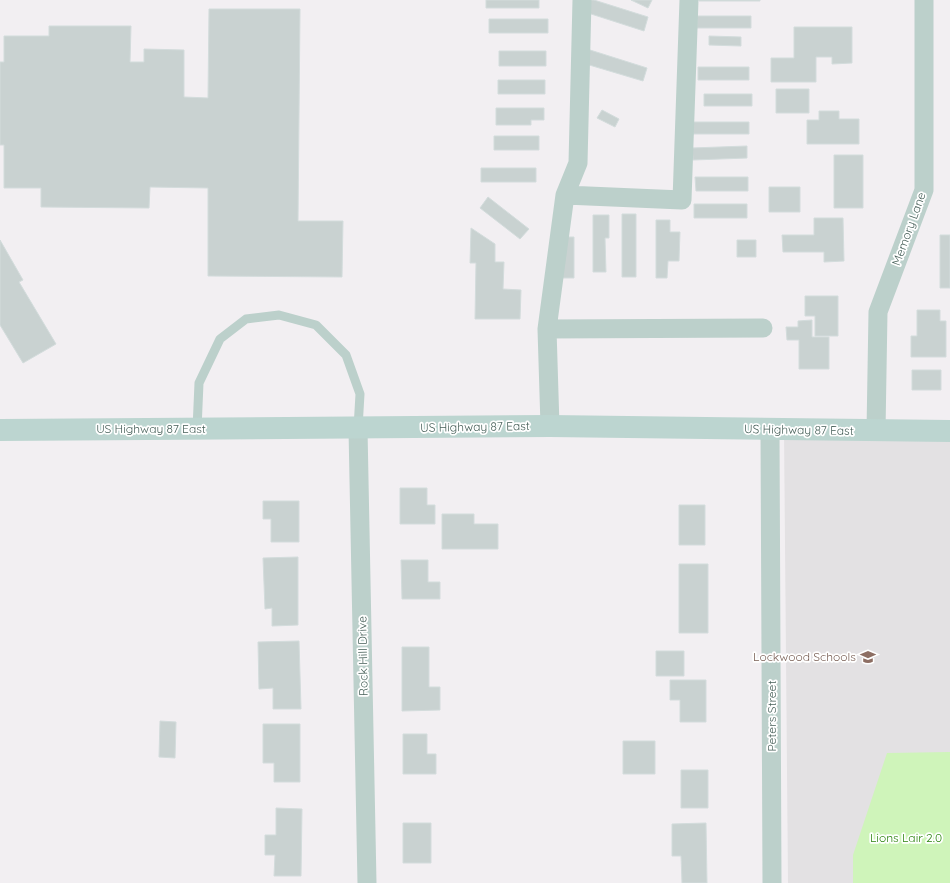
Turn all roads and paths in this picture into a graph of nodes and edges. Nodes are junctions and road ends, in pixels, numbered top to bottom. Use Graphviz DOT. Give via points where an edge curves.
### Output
graph roads {
  1 [pos="582,0"];
  2 [pos="689,0"];
  3 [pos="924,0"];
  4 [pos="565,195"];
  5 [pos="762,328"];
  6 [pos="547,329"];
  7 [pos="550,426"];
  8 [pos="197,429"];
  9 [pos="358,429"];
  10 [pos="0,430"];
  11 [pos="770,430"];
  12 [pos="876,431"];
  13 [pos="950,432"];
  14 [pos="367,883"];
  15 [pos="772,883"];
  1 -- 4 [label="street" via="578,163"];
  2 -- 4 [label="street" via="682,200"];
  3 -- 12 [label="street, Memory Lane" via="924,190 878,312"];
  4 -- 6 [label="street"];
  5 -- 6 [label="street"];
  6 -- 7 [label="street"];
  7 -- 9 [label="street, US Highway 87 East"];
  7 -- 11 [label="street, US Highway 87 East"];
  8 -- 9 [label="street, US Highway 87 East"];
  8 -- 9 [label="lane" via="199,383 220,339 246,318 279,315 316,325 346,356 360,394"];
  8 -- 10 [label="street, US Highway 87 East"];
  9 -- 14 [label="street, Rock Hill Drive"];
  11 -- 12 [label="street, US Highway 87 East"];
  11 -- 15 [label="street, Peters Street"];
  12 -- 13 [label="street, US Highway 87 East"];
}
